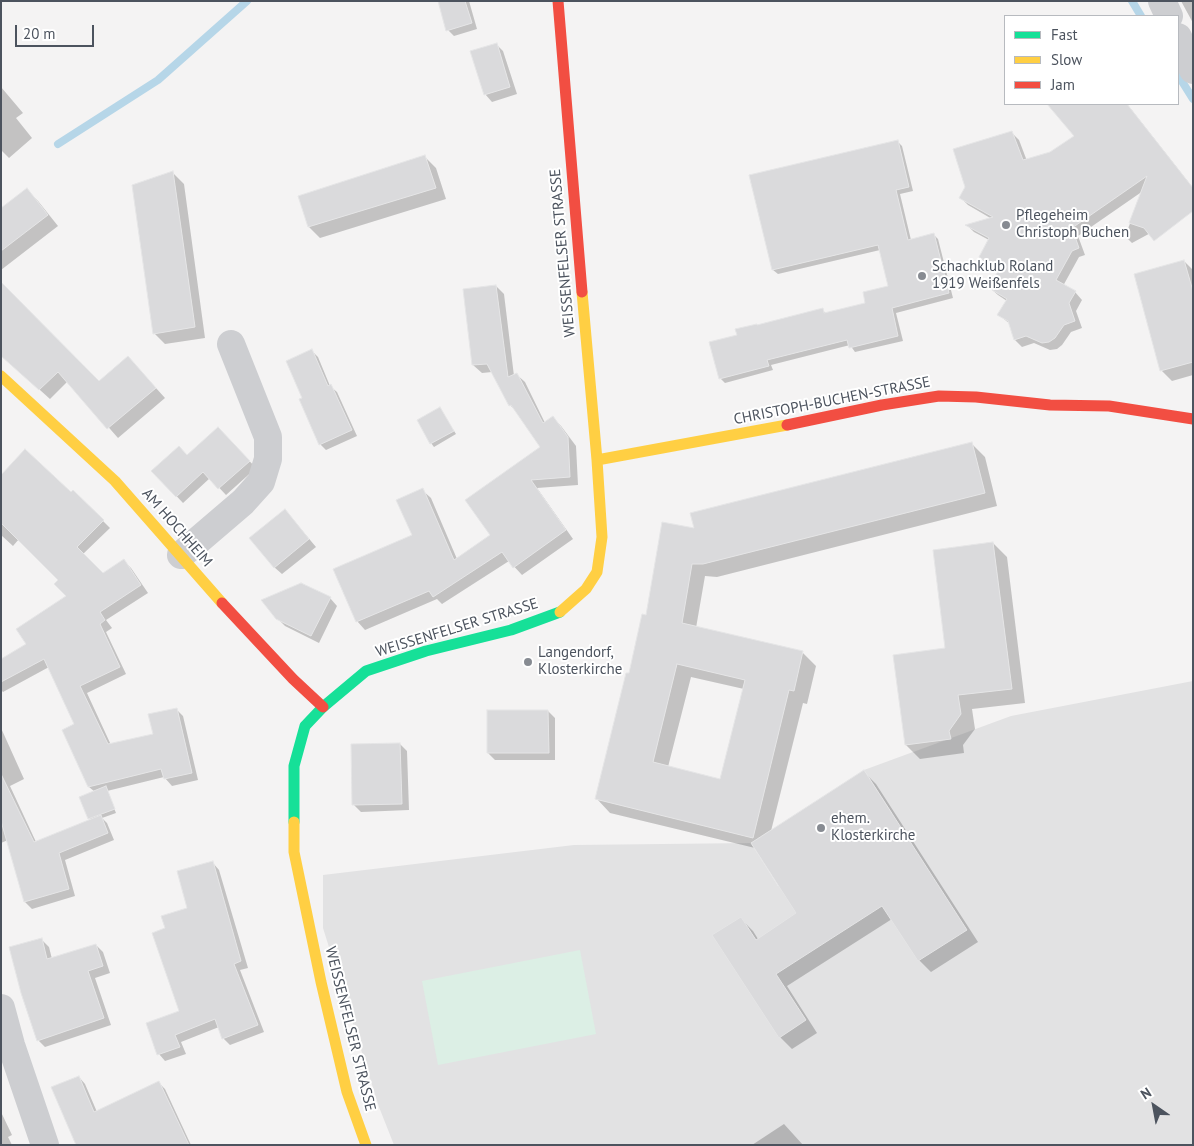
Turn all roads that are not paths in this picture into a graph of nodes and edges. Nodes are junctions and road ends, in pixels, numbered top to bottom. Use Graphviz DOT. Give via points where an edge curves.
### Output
graph roads {
  1 [pos="558,1"];
  2 [pos="1162,1"];
  3 [pos="1169,15"];
  4 [pos="1179,39"];
  5 [pos="1193,70"];
  6 [pos="231,344"];
  7 [pos="1,376"];
  8 [pos="1193,419"];
  9 [pos="597,460"];
  10 [pos="181,555"];
  11 [pos="322,707"];
  12 [pos="1,1008"];
  13 [pos="45,1145"];
  14 [pos="366,1145"];
  1 -- 9 [label="street, WEISSENFELSER STRASSE"];
  2 -- 3 [label="street"];
  4 -- 5 [label="street"];
  6 -- 10 [label="street" via="268,437 268,459 261,482 243,502"];
  7 -- 10 [label="street, AM HOCHHEIM" via="115,481"];
  8 -- 9 [label="street, CHRISTOPH-BUCHEN-STRASSE" via="1109,406 939,396"];
  9 -- 11 [label="street, WEISSENFELSER STRASSE" via="602,537 597,572 586,589 562,611 511,630 426,651 366,671"];
  10 -- 11 [label="street, AM HOCHHEIM" via="246,630"];
  11 -- 14 [label="street, WEISSENFELSER STRASSE" via="306,726 294,766 294,852 345,1083"];
  12 -- 13 [label="street"];
}
